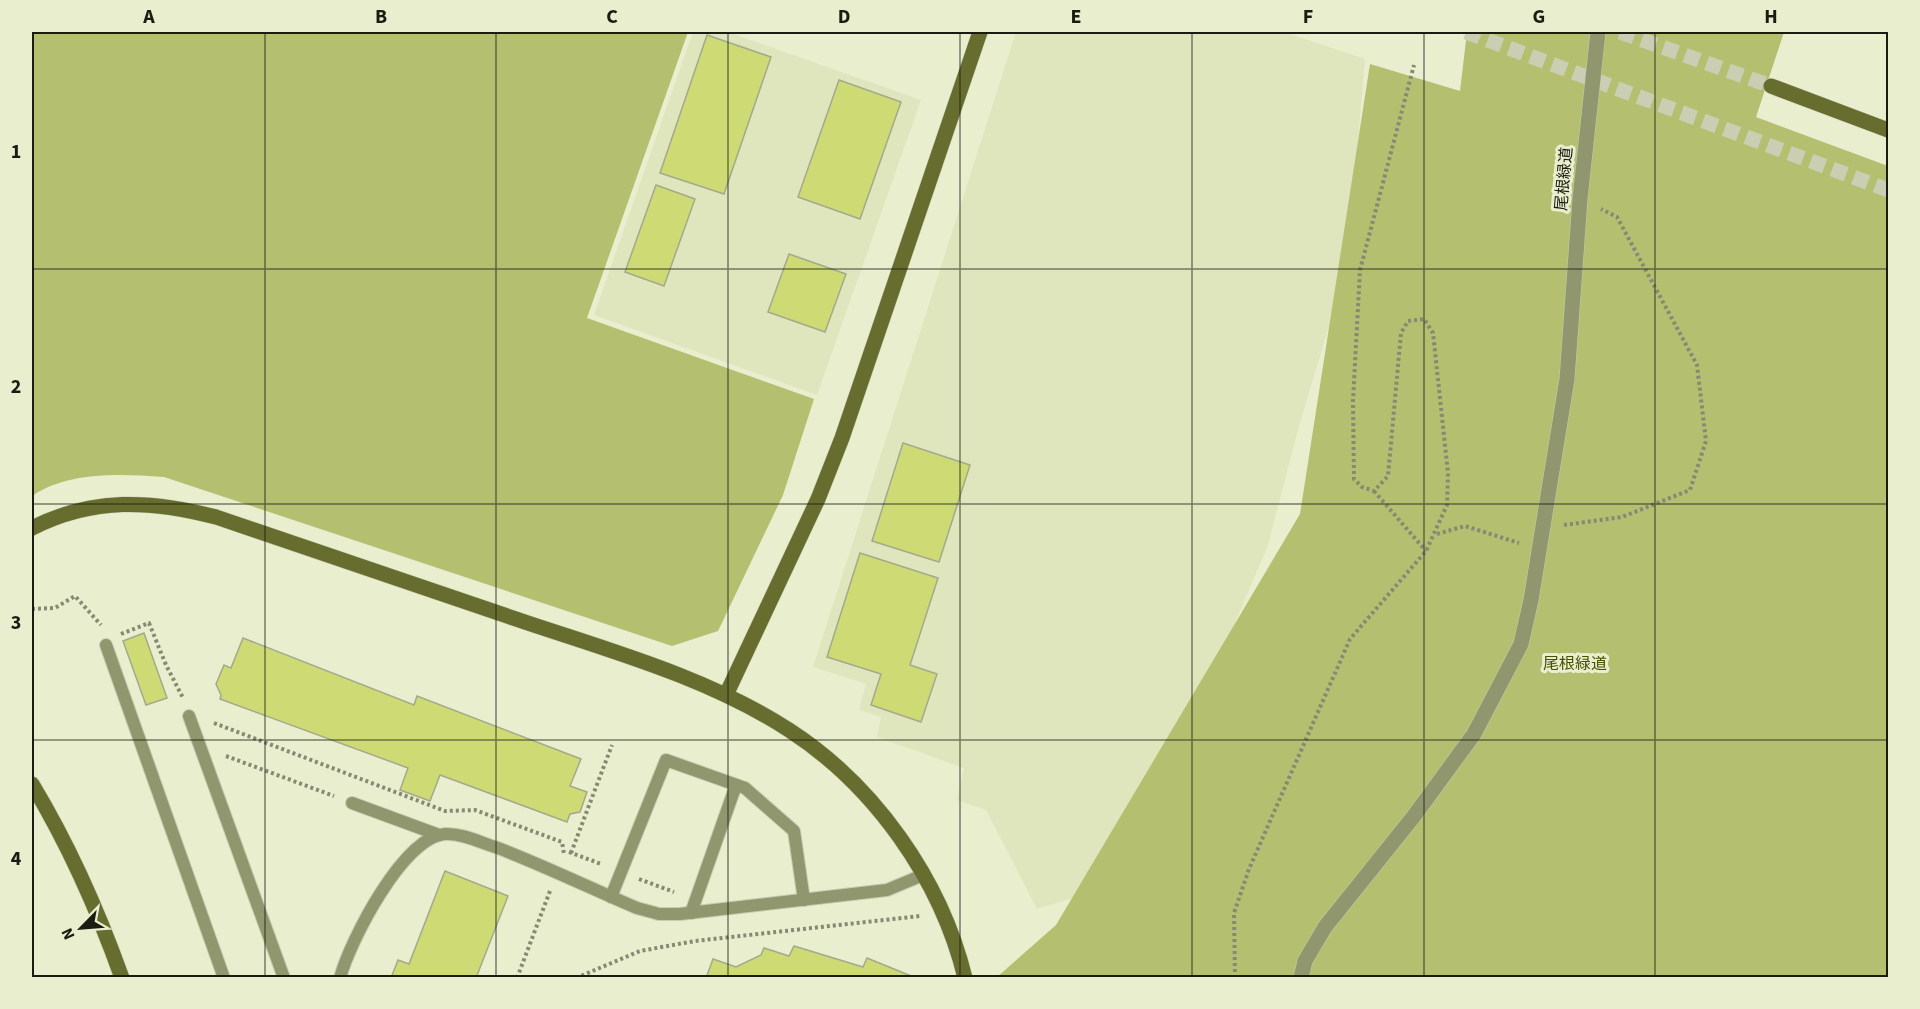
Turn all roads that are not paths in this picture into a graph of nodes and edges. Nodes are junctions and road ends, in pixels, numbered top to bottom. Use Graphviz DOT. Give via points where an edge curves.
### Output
graph roads {
  1 [pos="980,32"];
  2 [pos="1598,32"];
  3 [pos="1772,86"];
  4 [pos="1888,130"];
  5 [pos="32,528"];
  6 [pos="109,641"];
  7 [pos="726,695"];
  8 [pos="189,716"];
  9 [pos="32,784"];
  10 [pos="736,785"];
  11 [pos="352,803"];
  12 [pos="439,835"];
  13 [pos="923,874"];
  14 [pos="611,897"];
  15 [pos="804,900"];
  16 [pos="691,913"];
  17 [pos="122,978"];
  18 [pos="224,978"];
  19 [pos="284,978"];
  20 [pos="340,978"];
  21 [pos="965,978"];
  22 [pos="1301,978"];
  1 -- 7 [label="street" via="842,438 818,499"];
  2 -- 22 [label="street, 尾根緑道" via="1580,199 1568,379 1521,644 1474,735 1325,927 1305,961"];
  3 -- 4 [label="street"];
  5 -- 7 [label="street" via="72,511 118,505 175,506 601,648"];
  6 -- 18 [label="lane"];
  7 -- 13 [label="street" via="790,730 844,774 895,831"];
  8 -- 19 [label="lane"];
  9 -- 17 [label="street" via="95,903"];
  10 -- 14 [label="lane" via="666,760"];
  10 -- 15 [label="lane" via="745,788 795,831"];
  10 -- 16 [label="lane"];
  11 -- 12 [label="lane"];
  12 -- 14 [label="lane" via="476,840"];
  12 -- 20 [label="lane" via="409,857 376,899"];
  13 -- 15 [label="lane" via="887,890"];
  13 -- 21 [label="street" via="953,939"];
  14 -- 16 [label="lane" via="659,914"];
  15 -- 16 [label="lane"];
}
